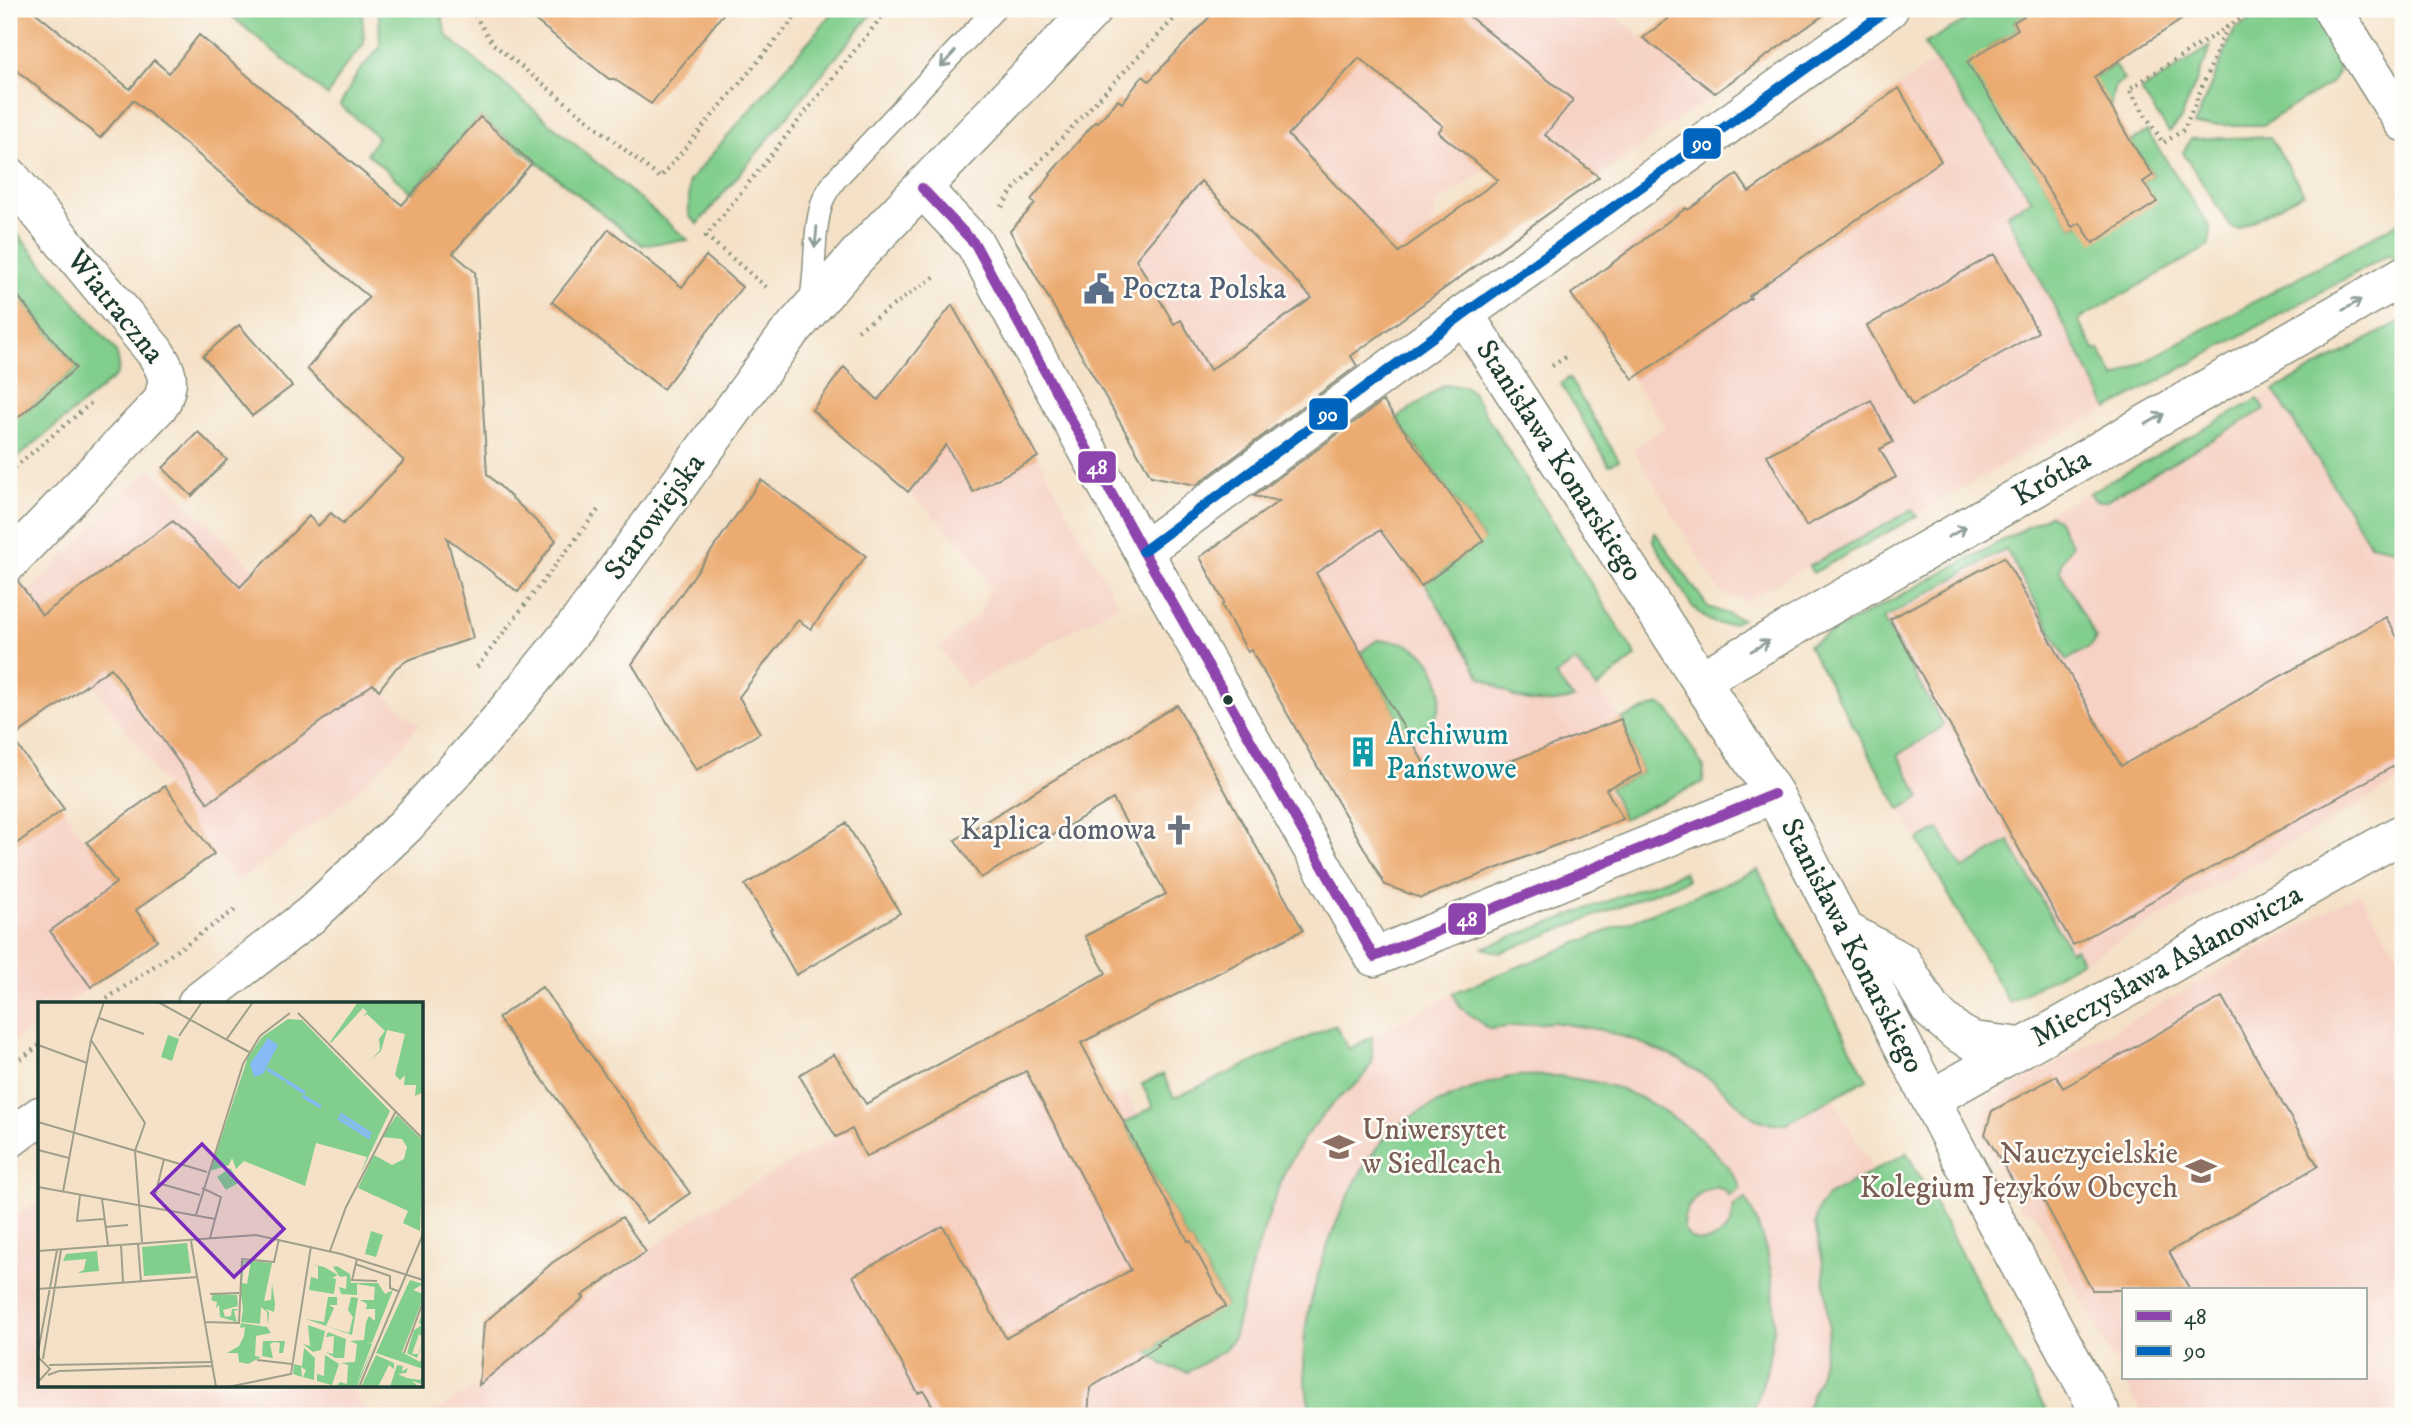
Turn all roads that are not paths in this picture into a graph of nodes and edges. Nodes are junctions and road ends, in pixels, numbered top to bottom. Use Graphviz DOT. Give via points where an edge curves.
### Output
graph roads {
  1 [pos="995,9"];
  2 [pos="1093,9"];
  3 [pos="1889,9"];
  4 [pos="2332,9"];
  5 [pos="2403,122"];
  6 [pos="9,176"];
  7 [pos="922,188"];
  8 [pos="2403,276"];
  9 [pos="809,311"];
  10 [pos="1464,314"];
  11 [pos="1143,551"];
  12 [pos="9,562"];
  13 [pos="1701,680"];
  14 [pos="1774,794"];
  15 [pos="2403,833"];
  16 [pos="1844,930"];
  17 [pos="198,1002"];
  18 [pos="2022,1047"];
  19 [pos="1931,1099"];
  20 [pos="38,1117"];
  21 [pos="9,1139"];
  22 [pos="2102,1416"];
  1 -- 9 [label="lane, one-way" via="845,169 822,201"];
  2 -- 7 [label="street, Starowiejska"];
  3 -- 10 [label="street"];
  4 -- 5 [label="street"];
  6 -- 12 [label="street, Wiatraczna" via="167,371 161,403"];
  7 -- 9 [label="street, Starowiejska"];
  7 -- 11 [label="street" via="975,243"];
  13 -- 8 [label="street, Krótka, one-way"];
  9 -- 17 [label="street, Starowiejska" via="580,621 493,728 405,826 312,914"];
  10 -- 11 [label="street"];
  10 -- 13 [label="street, Stanisława Konarskiego"];
  11 -- 14 [label="street" via="1374,957"];
  13 -- 14 [label="street, Stanisława Konarskiego"];
  14 -- 16 [label="street, Stanisława Konarskiego"];
  15 -- 18 [label="street, Mieczysława Asłanowicza"];
  16 -- 18 [label="street" via="1902,961 1931,1010 1958,1033 1973,1041"];
  16 -- 19 [label="street, Stanisława Konarskiego"];
  18 -- 19 [label="street, Mieczysława Asłanowicza"];
  19 -- 22 [label="street, Stanisława Konarskiego"];
  20 -- 21 [label="street"];
}
